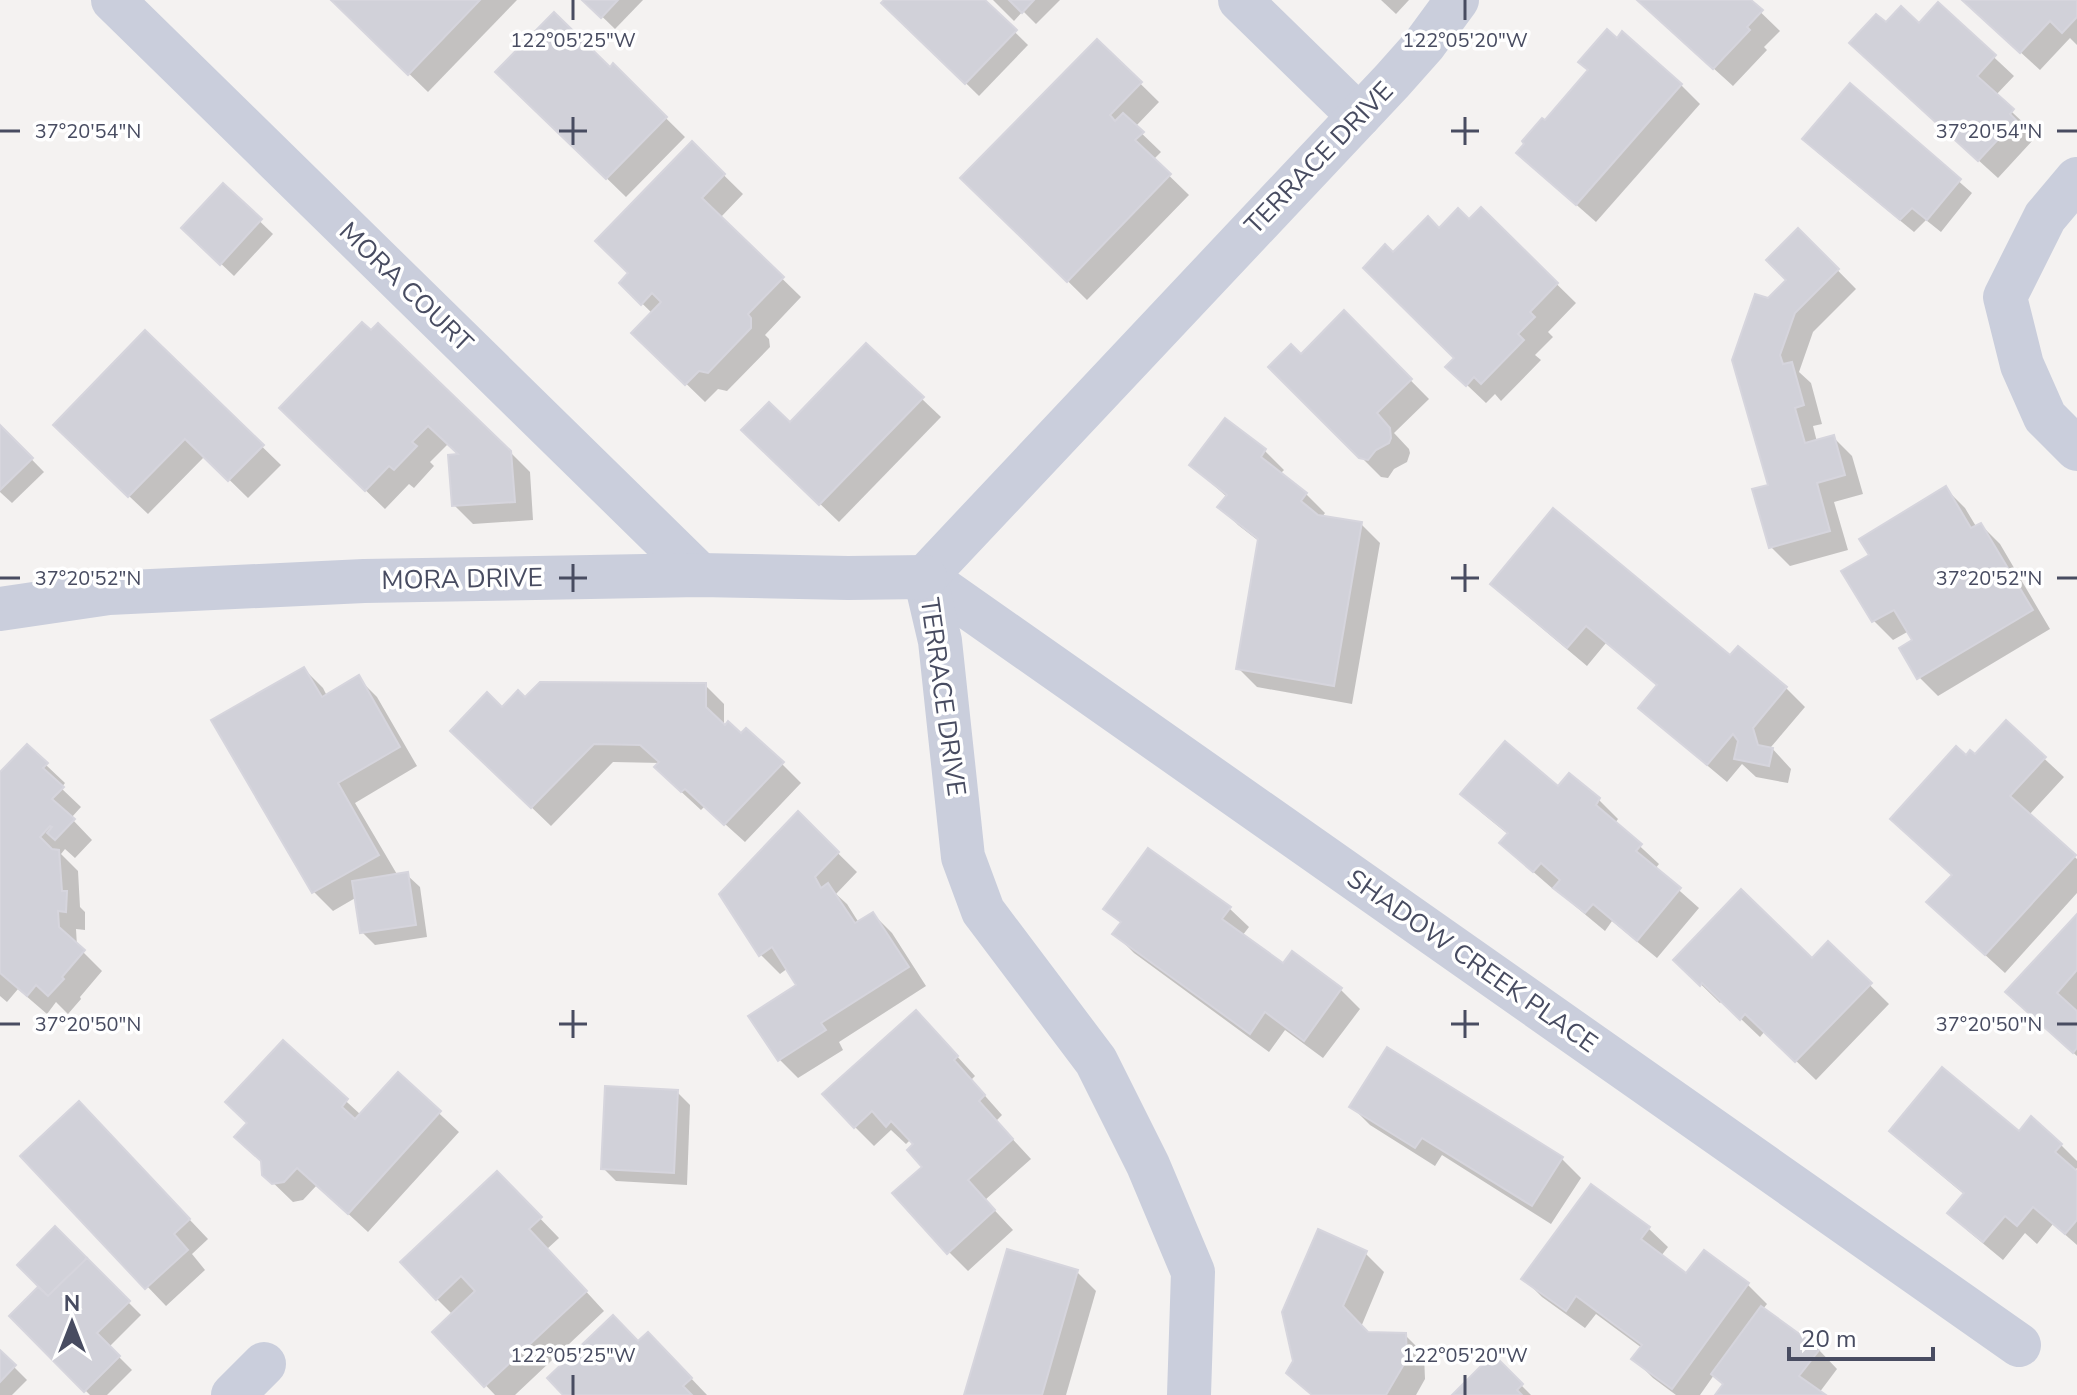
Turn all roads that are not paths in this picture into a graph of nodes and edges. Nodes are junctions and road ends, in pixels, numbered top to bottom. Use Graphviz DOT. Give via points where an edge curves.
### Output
graph roads {
  1 [pos="113,0"];
  2 [pos="1240,0"];
  3 [pos="1457,0"];
  4 [pos="1359,116"];
  5 [pos="2077,179"];
  6 [pos="2077,449"];
  7 [pos="700,575"];
  8 [pos="925,577"];
  9 [pos="0,609"];
  10 [pos="2019,1345"];
  11 [pos="264,1364"];
  12 [pos="233,1395"];
  13 [pos="1189,1395"];
  1 -- 7 [label="street, MORA COURT"];
  2 -- 4 [label="street"];
  3 -- 4 [label="street, TERRACE DRIVE"];
  4 -- 8 [label="street, TERRACE DRIVE"];
  5 -- 6 [label="street" via="2045,217 2005,297 2022,365 2045,417"];
  7 -- 8 [label="street, MORA DRIVE"];
  7 -- 9 [label="street, MORA DRIVE" via="306,583 109,593"];
  8 -- 10 [label="street, SHADOW CREEK PLACE"];
  8 -- 13 [label="street, TERRACE DRIVE" via="940,641 963,857 983,911 1096,1061 1193,1272"];
  11 -- 12 [label="street"];
}
